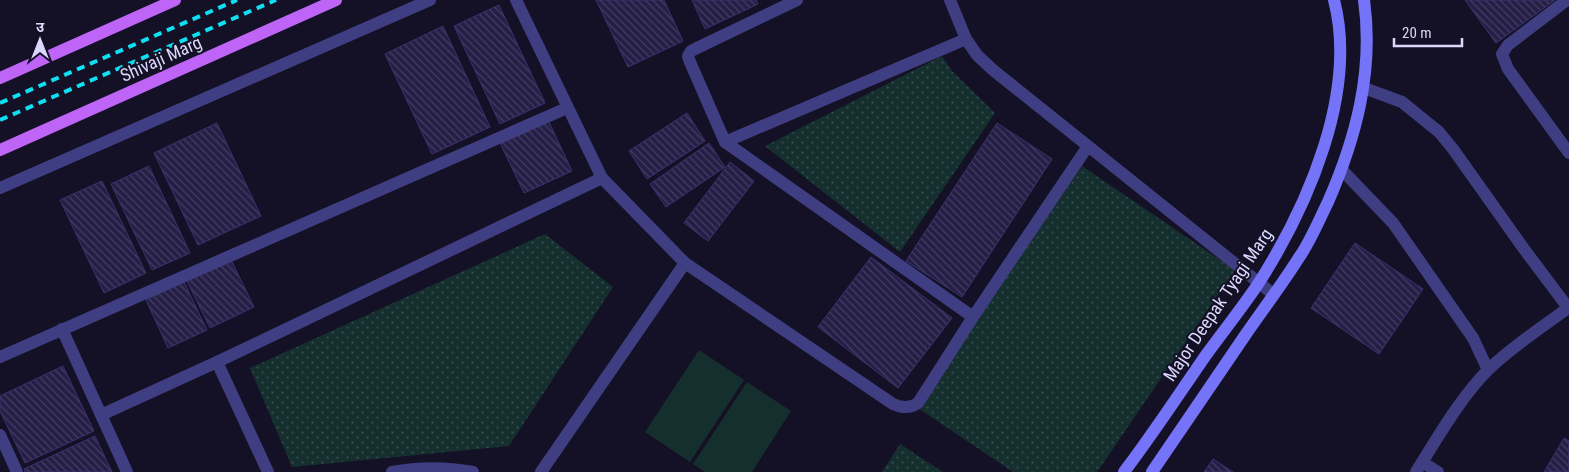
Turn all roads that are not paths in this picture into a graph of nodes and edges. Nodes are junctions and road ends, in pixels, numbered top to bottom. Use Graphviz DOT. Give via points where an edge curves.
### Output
graph roads {
  1 [pos="336,0"];
  2 [pos="430,0"];
  3 [pos="516,0"];
  4 [pos="797,0"];
  5 [pos="950,0"];
  6 [pos="1334,0"];
  7 [pos="1364,0"];
  8 [pos="1567,0"];
  9 [pos="169,1"];
  10 [pos="966,39"];
  11 [pos="0,78"];
  12 [pos="1364,88"];
  13 [pos="567,108"];
  14 [pos="725,142"];
  15 [pos="1088,146"];
  16 [pos="0,150"];
  17 [pos="1569,153"];
  18 [pos="1342,170"];
  19 [pos="602,178"];
  20 [pos="0,188"];
  21 [pos="685,263"];
  22 [pos="1259,283"];
  23 [pos="1273,294"];
  24 [pos="1568,309"];
  25 [pos="973,317"];
  26 [pos="62,329"];
  27 [pos="0,357"];
  28 [pos="217,362"];
  29 [pos="1488,370"];
  30 [pos="101,415"];
  31 [pos="0,435"];
  32 [pos="4,452"];
  33 [pos="1419,467"];
  34 [pos="17,472"];
  35 [pos="127,472"];
  36 [pos="268,472"];
  37 [pos="392,472"];
  38 [pos="473,472"];
  39 [pos="541,472"];
  40 [pos="1124,472"];
  41 [pos="1152,472"];
  42 [pos="1438,472"];
  1 -- 16 [label="main road, Shivaji Marg"];
  2 -- 20 [label="street"];
  3 -- 13 [label="street"];
  4 -- 14 [label="street" via="691,51 688,56"];
  5 -- 10 [label="street"];
  6 -- 22 [label="street, Major Deepak Tyagi Marg" via="1341,57 1332,118 1301,207"];
  7 -- 12 [label="street" via="1367,20"];
  8 -- 17 [label="street" via="1508,45 1502,54 1508,69"];
  9 -- 11 [label="main road"];
  10 -- 14 [label="street"];
  10 -- 15 [label="street" via="993,70"];
  12 -- 18 [label="street"];
  12 -- 24 [label="street" via="1402,102 1439,132"];
  13 -- 19 [label="street"];
  13 -- 26 [label="street"];
  14 -- 25 [label="street"];
  15 -- 22 [label="street"];
  15 -- 25 [label="street"];
  18 -- 23 [label="street" via="1301,256"];
  18 -- 29 [label="street" via="1393,223 1472,338"];
  19 -- 21 [label="street"];
  19 -- 28 [label="street"];
  21 -- 25 [label="street" via="899,407 907,408 918,403"];
  21 -- 39 [label="street"];
  22 -- 23 [label="street"];
  22 -- 40 [label="street, Major Deepak Tyagi Marg"];
  23 -- 41 [label="street"];
  24 -- 29 [label="street"];
  26 -- 27 [label="street"];
  26 -- 30 [label="street"];
  28 -- 30 [label="street"];
  28 -- 36 [label="street"];
  29 -- 33 [label="street"];
  30 -- 35 [label="street"];
  31 -- 32 [label="street"];
  32 -- 34 [label="street"];
  33 -- 42 [label="street"];
  37 -- 38 [label="street" via="436,468"];
}
